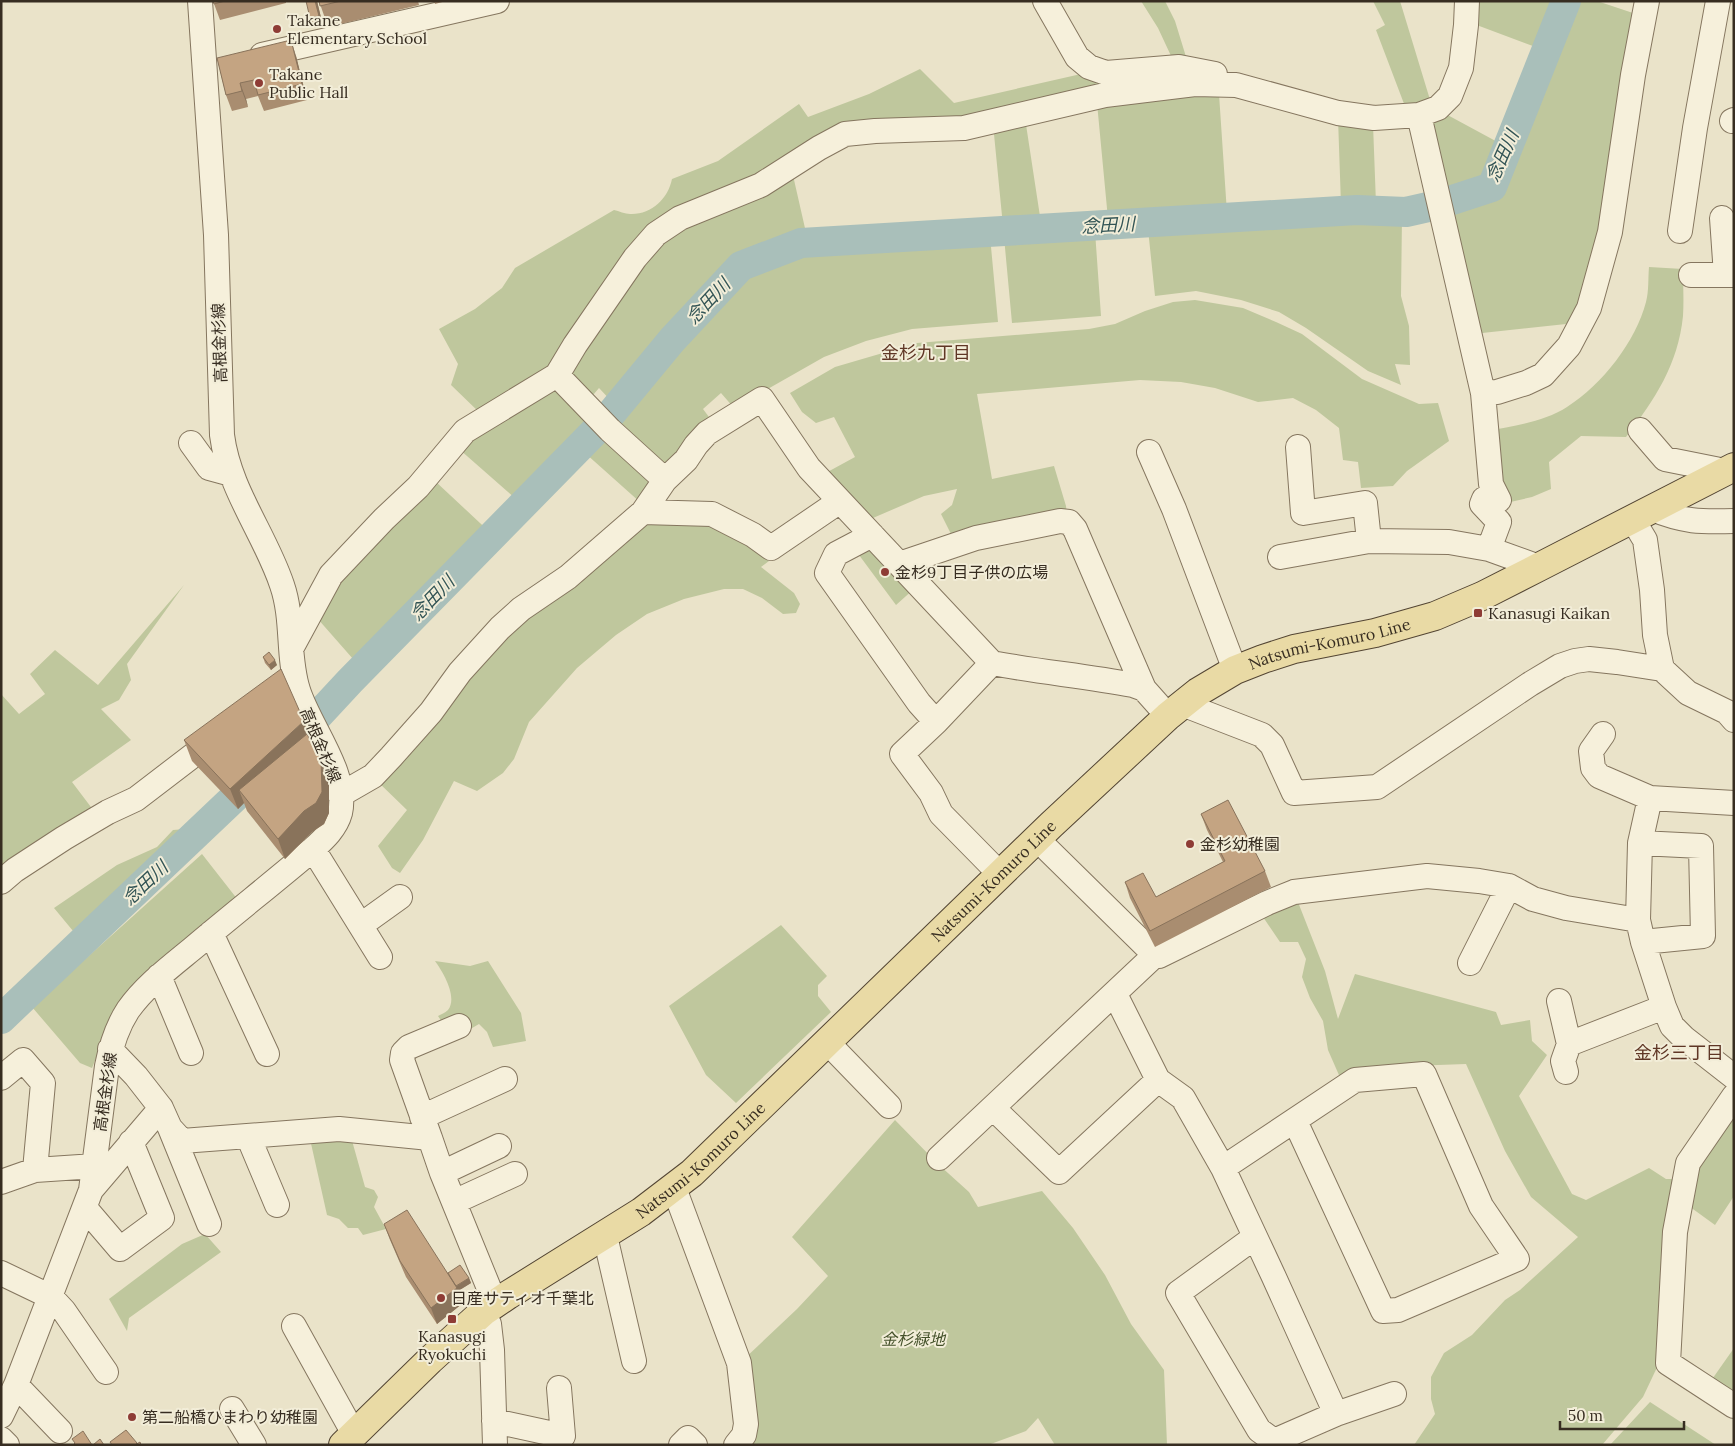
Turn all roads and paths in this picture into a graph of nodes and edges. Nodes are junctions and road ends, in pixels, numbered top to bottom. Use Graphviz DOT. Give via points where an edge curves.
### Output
graph roads {
  1 [pos="200,1"];
  2 [pos="497,1"];
  3 [pos="1045,1"];
  4 [pos="1468,1"];
  5 [pos="1647,1"];
  6 [pos="1718,1"];
  7 [pos="222,64"];
  8 [pos="1236,85"];
  9 [pos="1419,115"];
  10 [pos="1722,218"];
  11 [pos="1680,231"];
  12 [pos="1690,275"];
  13 [pos="1730,275"];
  14 [pos="558,375"];
  15 [pos="1483,393"];
  16 [pos="1640,430"];
  17 [pos="191,443"];
  18 [pos="1298,448"];
  19 [pos="1149,452"];
  20 [pos="1729,469"];
  21 [pos="231,474"];
  22 [pos="665,480"];
  23 [pos="840,501"];
  24 [pos="642,512"];
  25 [pos="1642,514"];
  26 [pos="1734,521"];
  27 [pos="872,535"];
  28 [pos="1369,541"];
  29 [pos="1489,550"];
  30 [pos="1280,557"];
  31 [pos="899,564"];
  32 [pos="1539,568"];
  33 [pos="292,647"];
  34 [pos="992,662"];
  35 [pos="1235,670"];
  36 [pos="1662,670"];
  37 [pos="1144,689"];
  38 [pos="1175,710"];
  39 [pos="1734,720"];
  40 [pos="936,722"];
  41 [pos="231,726"];
  42 [pos="1603,734"];
  43 [pos="339,788"];
  44 [pos="1650,798"];
  45 [pos="1734,803"];
  46 [pos="1037,839"];
  47 [pos="1640,843"];
  48 [pos="313,849"];
  49 [pos="1000,874"];
  50 [pos="1,882"];
  51 [pos="1509,886"];
  52 [pos="400,897"];
  53 [pos="361,925"];
  54 [pos="1640,931"];
  55 [pos="211,933"];
  56 [pos="1155,955"];
  57 [pos="380,957"];
  58 [pos="1470,963"];
  59 [pos="159,976"];
  60 [pos="1115,994"];
  61 [pos="1559,1001"];
  62 [pos="1664,1007"];
  63 [pos="458,1026"];
  64 [pos="827,1042"];
  65 [pos="1568,1044"];
  66 [pos="110,1049"];
  67 [pos="191,1053"];
  68 [pos="267,1054"];
  69 [pos="1566,1072"];
  70 [pos="1734,1077"];
  71 [pos="1,1078"];
  72 [pos="505,1079"];
  73 [pos="1158,1080"];
  74 [pos="1734,1096"];
  75 [pos="889,1106"];
  76 [pos="993,1108"];
  77 [pos="165,1118"];
  78 [pos="1294,1121"];
  79 [pos="426,1128"];
  80 [pos="248,1136"];
  81 [pos="131,1142"];
  82 [pos="499,1146"];
  83 [pos="939,1158"];
  84 [pos="95,1166"];
  85 [pos="1223,1168"];
  86 [pos="35,1170"];
  87 [pos="442,1173"];
  88 [pos="515,1174"];
  89 [pos="1,1182"];
  90 [pos="674,1188"];
  91 [pos="88,1199"];
  92 [pos="454,1202"];
  93 [pos="277,1205"];
  94 [pos="209,1224"];
  95 [pos="605,1236"];
  96 [pos="1255,1237"];
  97 [pos="1,1273"];
  98 [pos="51,1297"];
  99 [pos="489,1307"];
  100 [pos="294,1326"];
  101 [pos="634,1361"];
  102 [pos="106,1372"];
  103 [pos="16,1385"];
  104 [pos="559,1388"];
  105 [pos="1394,1394"];
  106 [pos="1734,1406"];
  107 [pos="232,1409"];
  108 [pos="1336,1414"];
  109 [pos="1,1416"];
  110 [pos="494,1422"];
  111 [pos="60,1430"];
  112 [pos="1,1439"];
  113 [pos="349,1439"];
  114 [pos="1274,1443"];
  115 [pos="7,1445"];
  116 [pos="254,1445"];
  117 [pos="495,1445"];
  118 [pos="681,1445"];
  119 [pos="696,1445"];
  120 [pos="736,1445"];
  1 -- 7 [label="street, 高根金杉線"];
  2 -- 7 [label="street"];
  3 -- 8 [label="street" via="1077,57 1089,67 1106,73 1179,67 1217,74"];
  4 -- 9 [label="street" via="1461,68 1450,96 1438,108"];
  5 -- 15 [label="street" via="1610,232 1589,308 1569,346 1544,375 1497,392"];
  6 -- 11 [label="street" via="1694,128"];
  7 -- 21 [label="street, 高根金杉線" via="216,235 222,435"];
  8 -- 9 [label="street" via="1338,113 1374,118"];
  8 -- 14 [label="street" via="1195,84 1106,95 964,128 845,134 761,185 680,218 656,234 635,258"];
  9 -- 15 [label="street"];
  10 -- 13 [label="street"];
  12 -- 13 [label="street"];
  14 -- 22 [label="street" via="610,430"];
  14 -- 33 [label="street" via="465,431 418,487 331,575"];
  15 -- 29 [label="street" via="1491,484 1499,500 1484,499 1482,504 1499,522"];
  16 -- 20 [label="street" via="1665,460"];
  17 -- 21 [label="street" via="209,468"];
  18 -- 28 [label="street" via="1303,513 1365,503"];
  19 -- 35 [label="street"];
  20 -- 25 [label="main road, Natsumi-Komuro Line"];
  21 -- 33 [label="street, 高根金杉線" via="282,584"];
  22 -- 23 [label="street" via="707,433 762,399 808,468"];
  22 -- 24 [label="street"];
  23 -- 24 [label="street" via="771,548 712,514"];
  23 -- 27 [label="street"];
  24 -- 43 [label="street" via="568,577 521,609 500,628 373,776"];
  25 -- 26 [label="street" via="1696,522"];
  25 -- 32 [label="main road, Natsumi-Komuro Line"];
  25 -- 36 [label="street"];
  27 -- 31 [label="street"];
  27 -- 40 [label="street" via="836,554 827,573 919,703"];
  28 -- 29 [label="street" via="1449,542"];
  28 -- 30 [label="street"];
  29 -- 32 [label="street"];
  31 -- 34 [label="street"];
  31 -- 37 [label="street" via="976,538 1060,521 1069,522 1075,529"];
  32 -- 35 [label="main road, Natsumi-Komuro Line" via="1435,616 1375,633 1294,649"];
  33 -- 43 [label="street, 高根金杉線" via="290,689"];
  34 -- 37 [label="street"];
  34 -- 40 [label="street"];
  35 -- 38 [label="main road, Natsumi-Komuro Line"];
  36 -- 38 [label="street" via="1589,659 1560,666 1377,787 1294,793 1272,745 1262,735"];
  36 -- 39 [label="street" via="1688,693 1727,712"];
  37 -- 38 [label="street"];
  38 -- 46 [label="main road, Natsumi-Komuro Line"];
  40 -- 49 [label="street" via="902,754 931,793 941,814"];
  41 -- 50 [label="street" via="136,799 64,838"];
  42 -- 44 [label="street" via="1591,751 1593,768 1599,776"];
  43 -- 48 [label="street, 高根金杉線" via="340,813 326,837"];
  44 -- 45 [label="street"];
  44 -- 47 [label="street"];
  46 -- 49 [label="main road, Natsumi-Komuro Line"];
  46 -- 56 [label="street"];
  47 -- 54 [label="street"];
  47 -- 54 [label="street" via="1701,846 1703,936"];
  48 -- 53 [label="street"];
  48 -- 55 [label="street, 高根金杉線"];
  49 -- 64 [label="main road, Natsumi-Komuro Line"];
  51 -- 54 [label="street" via="1533,898"];
  51 -- 56 [label="street" via="1428,876 1294,892 1159,956"];
  51 -- 58 [label="street"];
  52 -- 53 [label="street"];
  53 -- 57 [label="street"];
  54 -- 62 [label="street"];
  55 -- 59 [label="street, 高根金杉線"];
  55 -- 68 [label="street"];
  56 -- 60 [label="street"];
  59 -- 66 [label="street, 高根金杉線" via="129,1009"];
  59 -- 67 [label="street"];
  60 -- 73 [label="street"];
  60 -- 76 [label="street"];
  61 -- 65 [label="street"];
  62 -- 65 [label="street"];
  62 -- 70 [label="street" via="1678,1032"];
  63 -- 79 [label="street" via="409,1047 403,1053 402,1060"];
  64 -- 75 [label="street"];
  64 -- 90 [label="main road, Natsumi-Komuro Line"];
  65 -- 69 [label="street" via="1563,1061"];
  66 -- 77 [label="street" via="136,1076"];
  66 -- 84 [label="street, 高根金杉線"];
  71 -- 86 [label="street" via="23,1060 43,1082"];
  72 -- 79 [label="street"];
  73 -- 76 [label="street" via="1059,1172"];
  73 -- 85 [label="street" via="1183,1098"];
  74 -- 106 [label="street" via="1688,1163 1675,1232 1668,1363"];
  76 -- 83 [label="street"];
  77 -- 80 [label="street" via="182,1141"];
  77 -- 81 [label="street"];
  77 -- 94 [label="street"];
  78 -- 78 [label="street" via="1355,1080 1424,1074 1481,1206 1517,1259 1398,1310 1383,1311"];
  78 -- 85 [label="street"];
  79 -- 80 [label="street" via="338,1128"];
  79 -- 87 [label="street"];
  80 -- 93 [label="street"];
  81 -- 91 [label="street"];
  81 -- 91 [label="street" via="162,1218 120,1249"];
  82 -- 87 [label="street"];
  84 -- 86 [label="street"];
  84 -- 91 [label="street, 高根金杉線"];
  85 -- 96 [label="street"];
  86 -- 89 [label="street"];
  87 -- 92 [label="street"];
  88 -- 92 [label="street"];
  90 -- 95 [label="main road, Natsumi-Komuro Line"];
  90 -- 120 [label="street" via="738,1362 746,1424 744,1436"];
  91 -- 98 [label="street, 高根金杉線"];
  92 -- 99 [label="street"];
  95 -- 99 [label="main road, Natsumi-Komuro Line"];
  95 -- 101 [label="street"];
  96 -- 108 [label="street"];
  96 -- 114 [label="street" via="1178,1293 1259,1430"];
  97 -- 98 [label="street"];
  98 -- 102 [label="street"];
  98 -- 103 [label="street, 高根金杉線"];
  99 -- 110 [label="street"];
  99 -- 113 [label="main road, Natsumi-Komuro Line"];
  100 -- 113 [label="street"];
  103 -- 109 [label="street, 高根金杉線"];
  103 -- 111 [label="street"];
  104 -- 110 [label="street" via="563,1436"];
  105 -- 108 [label="street"];
  107 -- 116 [label="street"];
  108 -- 114 [label="street"];
  110 -- 117 [label="street"];
  112 -- 115 [label="street"];
  118 -- 119 [label="street" via="688,1438"];
}
